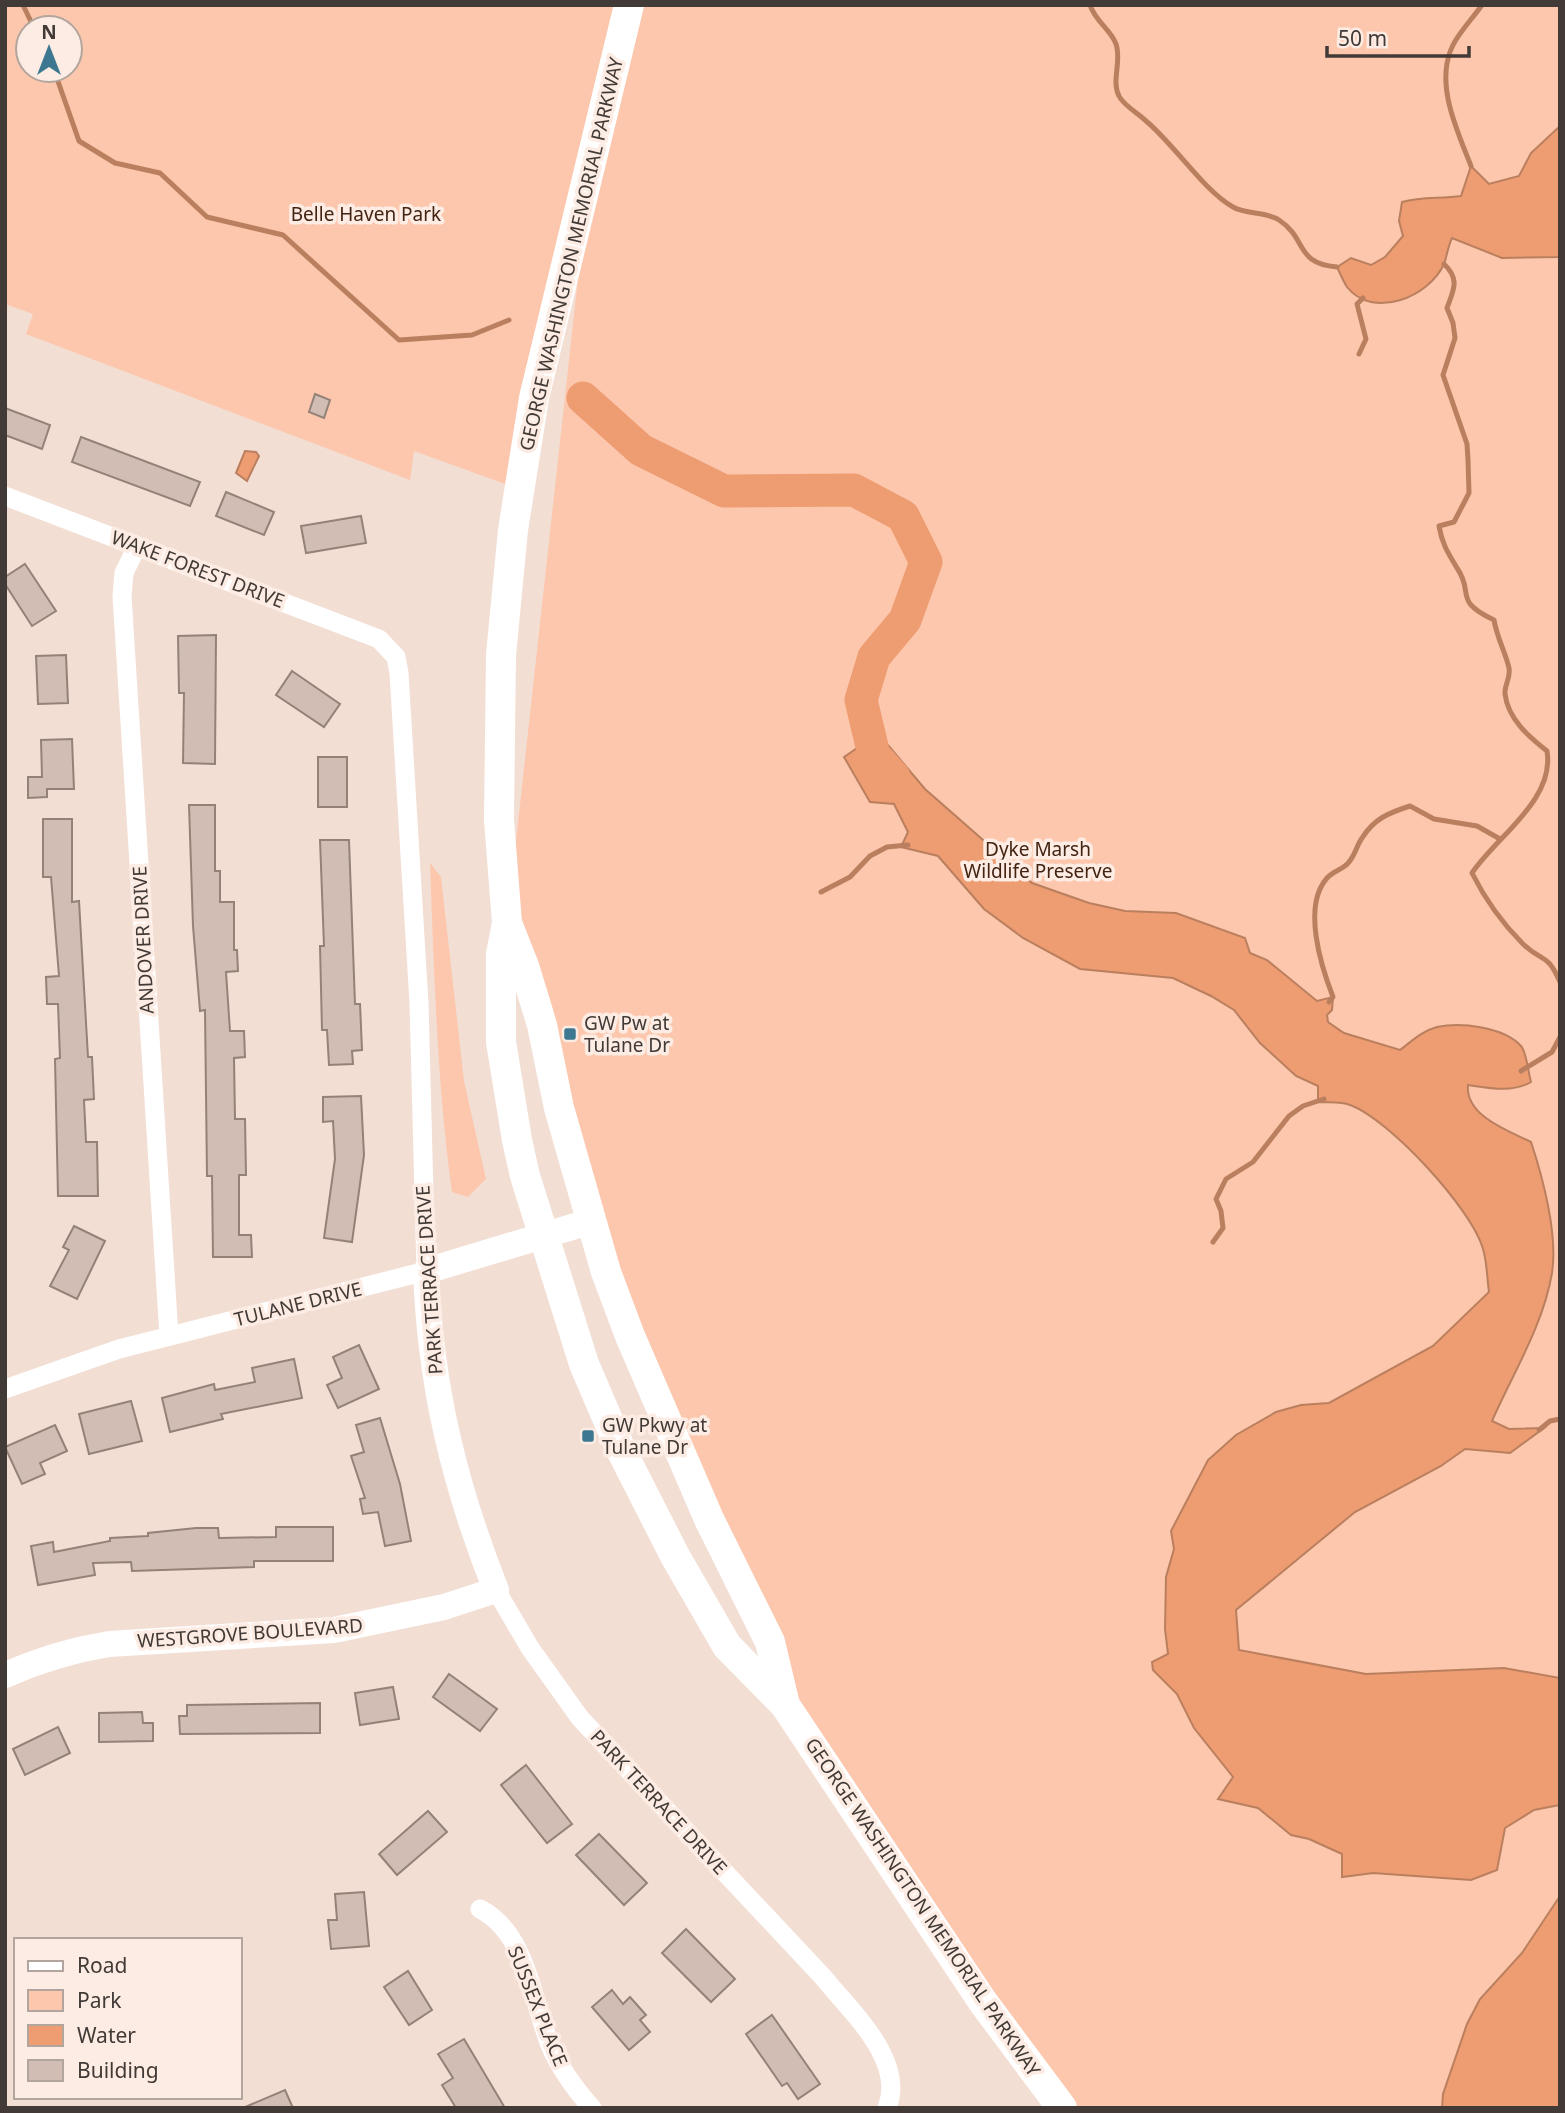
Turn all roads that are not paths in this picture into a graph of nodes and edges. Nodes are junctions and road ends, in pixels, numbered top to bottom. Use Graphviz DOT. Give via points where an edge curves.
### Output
graph roads {
  1 [pos="629,5"];
  2 [pos="5,496"];
  3 [pos="137,546"];
  4 [pos="388,646"];
  5 [pos="507,923"];
  6 [pos="592,1221"];
  7 [pos="543,1234"];
  8 [pos="426,1271"];
  9 [pos="169,1336"];
  10 [pos="5,1389"];
  11 [pos="496,1590"];
  12 [pos="5,1675"];
  13 [pos="785,1705"];
  14 [pos="480,1909"];
  15 [pos="888,2104"];
  16 [pos="592,2108"];
  17 [pos="1062,2108"];
  1 -- 5 [label="main road, GEORGE WASHINGTON MEMORIAL PARKWAY" via="547,341 513,530 500,669 499,820"];
  2 -- 3 [label="street, WAKE FOREST DRIVE"];
  3 -- 4 [label="street, WAKE FOREST DRIVE"];
  3 -- 9 [label="street, ANDOVER DRIVE" via="124,573 122,596"];
  4 -- 8 [label="street, PARK TERRACE DRIVE" via="400,673 419,1003"];
  5 -- 6 [label="main road, GEORGE WASHINGTON MEMORIAL PARKWAY" via="542,1025 559,1108"];
  5 -- 7 [label="main road, GEORGE WASHINGTON MEMORIAL PARKWAY" via="500,954 500,1042 517,1140"];
  6 -- 7 [label="street, TULANE DRIVE"];
  6 -- 13 [label="main road, GEORGE WASHINGTON MEMORIAL PARKWAY" via="630,1336 709,1519 770,1642"];
  7 -- 8 [label="street, TULANE DRIVE"];
  7 -- 13 [label="main road, GEORGE WASHINGTON MEMORIAL PARKWAY" via="584,1364 675,1556 727,1646"];
  8 -- 9 [label="street, TULANE DRIVE"];
  8 -- 11 [label="street, PARK TERRACE DRIVE" via="430,1354 442,1423 471,1526"];
  9 -- 10 [label="street, TULANE DRIVE" via="64,1366"];
  11 -- 12 [label="street, WESTGROVE BOULEVARD" via="444,1607 334,1630 75,1649"];
  11 -- 15 [label="street, PARK TERRACE DRIVE" via="580,1718 857,2019 889,2066 892,2091"];
  13 -- 17 [label="main road, GEORGE WASHINGTON MEMORIAL PARKWAY" via="983,2002"];
  14 -- 16 [label="street, SUSSEX PLACE" via="492,1915 513,1941 557,2061"];
}
